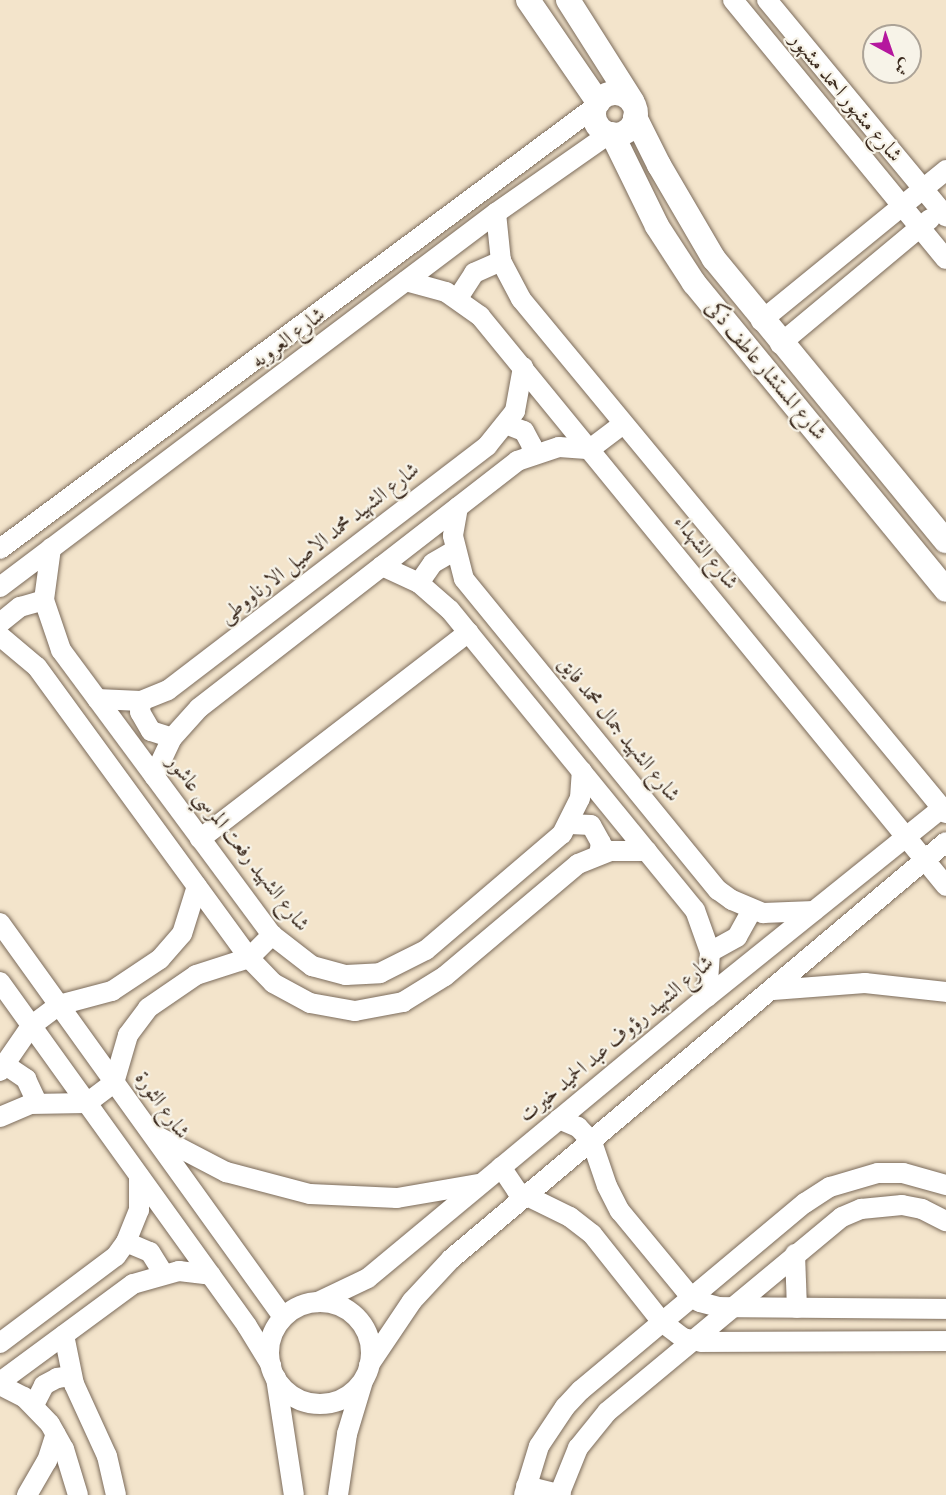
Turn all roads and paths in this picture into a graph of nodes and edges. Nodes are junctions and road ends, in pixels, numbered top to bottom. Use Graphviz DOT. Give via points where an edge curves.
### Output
graph roads {
  1 [pos="528,0"];
  2 [pos="568,0"];
  3 [pos="733,0"];
  4 [pos="767,0"];
  5 [pos="597,105"];
  6 [pos="633,109"];
  7 [pos="564,132"];
  8 [pos="610,134"];
  9 [pos="579,152"];
  10 [pos="946,170"];
  11 [pos="923,189"];
  12 [pos="903,206"];
  13 [pos="944,211"];
  14 [pos="496,213"];
  15 [pos="921,227"];
  16 [pos="946,259"];
  17 [pos="501,261"];
  18 [pos="405,281"];
  19 [pos="458,298"];
  20 [pos="761,321"];
  21 [pos="780,344"];
  22 [pos="523,367"];
  23 [pos="623,424"];
  24 [pos="508,425"];
  25 [pos="160,430"];
  26 [pos="590,449"];
  27 [pos="178,453"];
  28 [pos="531,455"];
  29 [pos="458,507"];
  30 [pos="946,541"];
  31 [pos="51,548"];
  32 [pos="0,549"];
  33 [pos="454,551"];
  34 [pos="382,566"];
  35 [pos="419,583"];
  36 [pos="0,587"];
  37 [pos="946,590"];
  38 [pos="44,600"];
  39 [pos="0,623"];
  40 [pos="469,632"];
  41 [pos="0,636"];
  42 [pos="98,699"];
  43 [pos="141,701"];
  44 [pos="172,738"];
  45 [pos="582,771"];
  46 [pos="154,776"];
  47 [pos="944,810"];
  48 [pos="570,824"];
  49 [pos="906,837"];
  50 [pos="200,839"];
  51 [pos="946,842"];
  52 [pos="647,851"];
  53 [pos="599,854"];
  54 [pos="925,860"];
  55 [pos="196,886"];
  56 [pos="946,886"];
  57 [pos="752,910"];
  58 [pos="814,911"];
  59 [pos="0,923"];
  60 [pos="272,935"];
  61 [pos="710,952"];
  62 [pos="249,958"];
  63 [pos="0,982"];
  64 [pos="773,990"];
  65 [pos="946,992"];
  66 [pos="706,997"];
  67 [pos="59,1005"];
  68 [pos="31,1026"];
  69 [pos="2,1068"];
  70 [pos="114,1083"];
  71 [pos="37,1103"];
  72 [pos="87,1103"];
  73 [pos="0,1118"];
  74 [pos="560,1119"];
  75 [pos="149,1131"];
  76 [pos="592,1142"];
  77 [pos="501,1167"];
  78 [pos="139,1176"];
  79 [pos="483,1182"];
  80 [pos="946,1185"];
  81 [pos="525,1197"];
  82 [pos="946,1221"];
  83 [pos="126,1242"];
  84 [pos="795,1254"];
  85 [pos="163,1273"];
  86 [pos="211,1275"];
  87 [pos="691,1297"];
  88 [pos="318,1302"];
  89 [pos="729,1307"];
  90 [pos="797,1308"];
  91 [pos="946,1309"];
  92 [pos="283,1317"];
  93 [pos="662,1322"];
  94 [pos="64,1335"];
  95 [pos="691,1341"];
  96 [pos="946,1341"];
  97 [pos="0,1343"];
  98 [pos="367,1370"];
  99 [pos="273,1372"];
  100 [pos="72,1376"];
  101 [pos="0,1383"];
  102 [pos="34,1405"];
  103 [pos="56,1434"];
  104 [pos="525,1491"];
  105 [pos="27,1495"];
  106 [pos="78,1495"];
  107 [pos="116,1495"];
  108 [pos="294,1495"];
  109 [pos="338,1495"];
  110 [pos="560,1495"];
  1 -- 5 [label="street"];
  2 -- 6 [label="street, شارع المستشار عاطف ذكى"];
  3 -- 12 [label="street, شارع مشهور احمد مشهور"];
  4 -- 11 [label="street, شارع مشهور احمد مشهور"];
  5 -- 6 [label="street" via="615,93"];
  5 -- 7 [label="street, شارع العروبه"];
  5 -- 8 [label="street" via="597,123"];
  6 -- 8 [label="street" via="627,130"];
  6 -- 20 [label="street, شارع المستشار عاطف ذكى" via="697,234"];
  7 -- 9 [label="street" via="576,139"];
  7 -- 25 [label="street, شارع العروبه"];
  8 -- 9 [label="street, شارع العروبه"];
  8 -- 37 [label="street, شارع المستشار عاطف ذكى" via="657,226 694,283"];
  9 -- 14 [label="street, شارع العروبه"];
  10 -- 11 [label="street"];
  11 -- 12 [label="street"];
  11 -- 13 [label="street, شارع مشهور احمد مشهور"];
  12 -- 15 [label="street, شارع مشهور احمد مشهور"];
  12 -- 20 [label="street"];
  13 -- 15 [label="street"];
  14 -- 17 [label="street, شارع الشهداء"];
  14 -- 18 [label="street, شارع العروبه"];
  15 -- 16 [label="street, شارع مشهور احمد مشهور"];
  15 -- 21 [label="street"];
  17 -- 19 [label="street" via="474,273"];
  17 -- 23 [label="street, شارع الشهداء" via="521,299"];
  18 -- 19 [label="street, شارع الشهداء" via="433,286"];
  18 -- 27 [label="street, شارع العروبه"];
  19 -- 22 [label="street, شارع الشهداء" via="480,316"];
  20 -- 21 [label="street, شارع المستشار عاطف ذكى"];
  21 -- 30 [label="street, شارع المستشار عاطف ذكى"];
  22 -- 24 [label="street, شارع الشهيد محمد الاصيل الارناووطى" via="520,397"];
  22 -- 26 [label="street, شارع الشهداء"];
  23 -- 26 [label="street"];
  23 -- 47 [label="street, شارع الشهداء"];
  24 -- 28 [label="street" via="524,431 532,446"];
  24 -- 43 [label="street, شارع الشهيد محمد الاصيل الارناووطى" via="487,446 180,682"];
  25 -- 27 [label="street"];
  25 -- 32 [label="street, شارع العروبه"];
  26 -- 28 [label="street" via="559,447"];
  26 -- 49 [label="street, شارع الشهداء"];
  27 -- 31 [label="street, شارع العروبه"];
  28 -- 29 [label="street"];
  29 -- 33 [label="street"];
  29 -- 34 [label="street"];
  31 -- 36 [label="street, شارع العروبه"];
  31 -- 38 [label="street, شارع الشهيد رفعت المرسي عاشور"];
  33 -- 35 [label="street" via="433,563"];
  33 -- 57 [label="street, شارع الشهيد جمال محمد فايق" via="473,590 718,890"];
  34 -- 35 [label="street"];
  34 -- 44 [label="street" via="199,708"];
  35 -- 40 [label="street" via="441,600"];
  38 -- 39 [label="street" via="20,607"];
  38 -- 42 [label="street, شارع الشهيد رفعت المرسي عاشور" via="61,650"];
  40 -- 45 [label="street"];
  40 -- 50 [label="street"];
  41 -- 55 [label="street" via="37,667"];
  42 -- 43 [label="street, شارع الشهيد محمد الاصيل الارناووطى"];
  42 -- 46 [label="street, شارع الشهيد رفعت المرسي عاشور"];
  43 -- 44 [label="street" via="140,712 151,731"];
  44 -- 46 [label="street"];
  45 -- 48 [label="street, شارع الشهيد رفعت المرسي عاشور" via="580,798"];
  45 -- 52 [label="street"];
  46 -- 50 [label="street, شارع الشهيد رفعت المرسي عاشور"];
  47 -- 49 [label="street, شارع الشهيد رؤوف عبد الحميد خيرت"];
  48 -- 53 [label="street" via="591,825 598,833"];
  48 -- 60 [label="street, شارع الشهيد رفعت المرسي عاشور" via="552,844 426,950 397,968 363,975 329,972 297,958"];
  49 -- 54 [label="street, شارع الشهداء"];
  49 -- 58 [label="street, شارع الشهيد رؤوف عبد الحميد خيرت"];
  50 -- 60 [label="street, شارع الشهيد رفعت المرسي عاشور"];
  51 -- 54 [label="street"];
  52 -- 53 [label="street"];
  52 -- 61 [label="street" via="694,910"];
  53 -- 62 [label="street" via="568,871 445,976 403,1002 355,1011 310,1003 273,983"];
  54 -- 56 [label="street, شارع الشهداء"];
  54 -- 64 [label="street"];
  55 -- 62 [label="street"];
  55 -- 67 [label="street" via="182,934 160,959 112,991"];
  57 -- 58 [label="street, شارع الشهيد جمال محمد فايق" via="780,915"];
  57 -- 61 [label="street" via="737,937"];
  58 -- 66 [label="street, شارع الشهيد رؤوف عبد الحميد خيرت"];
  59 -- 67 [label="street, شارع الثورة"];
  60 -- 62 [label="street"];
  61 -- 66 [label="street"];
  62 -- 70 [label="street" via="196,975 148,1008 128,1035"];
  63 -- 68 [label="street"];
  64 -- 65 [label="street" via="865,982"];
  64 -- 76 [label="street"];
  66 -- 74 [label="street, شارع الشهيد رؤوف عبد الحميد خيرت"];
  67 -- 68 [label="street"];
  67 -- 70 [label="street, شارع الثورة"];
  68 -- 69 [label="street"];
  68 -- 72 [label="street"];
  69 -- 71 [label="street" via="26,1079"];
  70 -- 72 [label="street"];
  70 -- 75 [label="street, شارع الثورة"];
  71 -- 72 [label="street"];
  71 -- 73 [label="street"];
  72 -- 78 [label="street"];
  74 -- 76 [label="street" via="578,1127"];
  74 -- 77 [label="street, شارع الشهيد رؤوف عبد الحميد خيرت"];
  75 -- 79 [label="street" via="226,1172 310,1194 397,1198"];
  75 -- 92 [label="street, شارع الثورة"];
  76 -- 81 [label="street"];
  76 -- 87 [label="street" via="612,1199"];
  77 -- 79 [label="street, شارع الشهيد رؤوف عبد الحميد خيرت"];
  77 -- 81 [label="street" via="509,1183"];
  78 -- 83 [label="street" via="139,1210"];
  78 -- 86 [label="street"];
  79 -- 88 [label="street, شارع الشهيد رؤوف عبد الحميد خيرت" via="368,1278"];
  80 -- 87 [label="street" via="903,1173 878,1173 830,1186"];
  81 -- 93 [label="street" via="582,1225"];
  81 -- 98 [label="street" via="424,1287"];
  82 -- 84 [label="street" via="922,1209 902,1205 861,1209 842,1217"];
  83 -- 85 [label="street" via="150,1252"];
  83 -- 97 [label="street" via="102,1268"];
  84 -- 89 [label="street"];
  84 -- 90 [label="street"];
  85 -- 86 [label="street"];
  85 -- 94 [label="street" via="133,1284"];
  86 -- 99 [label="street"];
  87 -- 89 [label="street" via="709,1305"];
  87 -- 93 [label="street"];
  88 -- 92 [label="street" via="299,1306"];
  88 -- 98 [label="street" via="341,1306 360,1320 370,1342"];
  89 -- 90 [label="street"];
  89 -- 95 [label="street"];
  90 -- 91 [label="street"];
  92 -- 99 [label="street" via="271,1340"];
  93 -- 95 [label="street"];
  93 -- 104 [label="street" via="565,1407 539,1446"];
  94 -- 100 [label="street"];
  94 -- 101 [label="street"];
  95 -- 96 [label="street"];
  95 -- 110 [label="street" via="592,1429 568,1469"];
  98 -- 99 [label="street" via="359,1385 339,1400 316,1403 292,1395"];
  98 -- 109 [label="street" via="347,1434"];
  99 -- 108 [label="street"];
  100 -- 102 [label="street" via="44,1385"];
  100 -- 107 [label="street" via="107,1456"];
  101 -- 102 [label="street"];
  102 -- 103 [label="street"];
  103 -- 105 [label="street" via="48,1461"];
  103 -- 106 [label="street"];
  104 -- 110 [label="street"];
}
